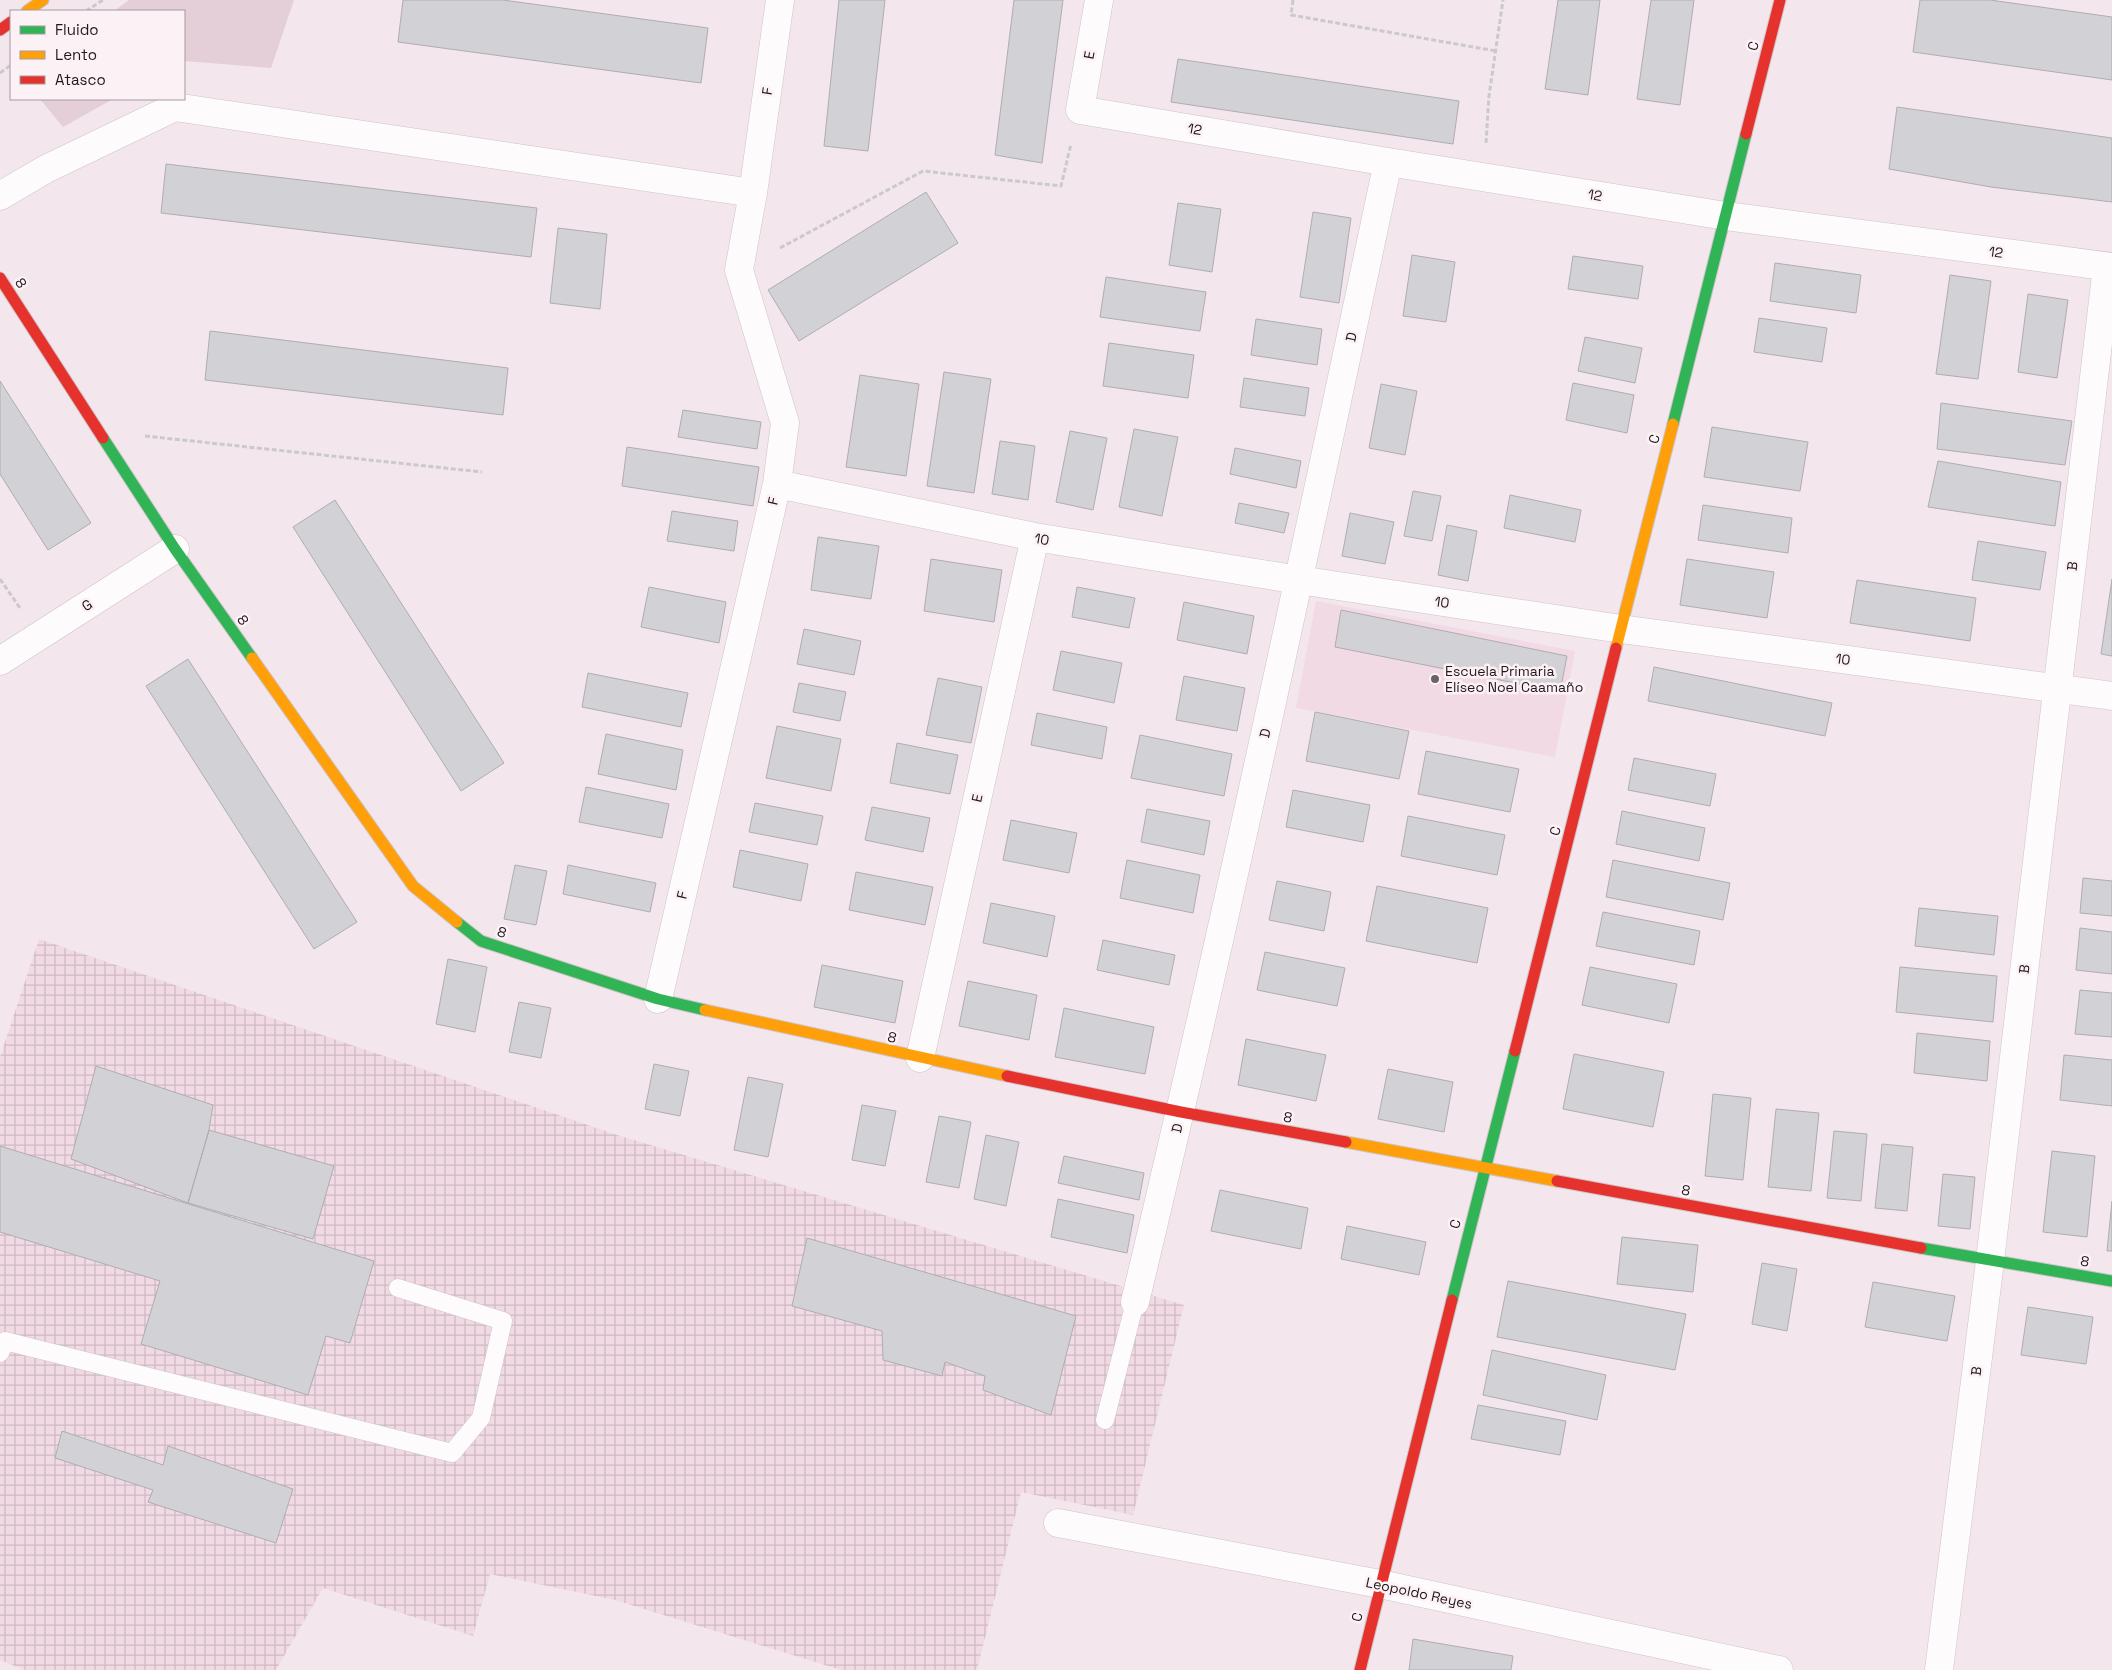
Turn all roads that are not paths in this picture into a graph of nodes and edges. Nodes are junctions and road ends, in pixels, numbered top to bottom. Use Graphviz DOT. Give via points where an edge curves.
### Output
graph roads {
  1 [pos="43,0"];
  2 [pos="780,0"];
  3 [pos="1099,0"];
  4 [pos="1780,0"];
  5 [pos="28,10"];
  6 [pos="1080,110"];
  7 [pos="1388,162"];
  8 [pos="753,193"];
  9 [pos="0,196"];
  10 [pos="1726,216"];
  11 [pos="2110,267"];
  12 [pos="0,278"];
  13 [pos="777,484"];
  14 [pos="1035,538"];
  15 [pos="175,549"];
  16 [pos="1299,580"];
  17 [pos="1621,628"];
  18 [pos="0,660"];
  19 [pos="2057,688"];
  20 [pos="2112,696"];
  21 [pos="658,999"];
  22 [pos="920,1058"];
  23 [pos="1181,1112"];
  24 [pos="1485,1168"];
  25 [pos="1990,1261"];
  26 [pos="2112,1281"];
  27 [pos="398,1288"];
  28 [pos="1135,1302"];
  29 [pos="0,1353"];
  30 [pos="1105,1420"];
  31 [pos="1058,1523"];
  32 [pos="1380,1584"];
  33 [pos="1360,1670"];
  34 [pos="1778,1670"];
  35 [pos="1938,1670"];
  1 -- 5 [label="street"];
  2 -- 8 [label="street, F"];
  3 -- 6 [label="street, E"];
  4 -- 10 [label="street, C"];
  6 -- 7 [label="street, 12"];
  7 -- 10 [label="street, 12"];
  7 -- 16 [label="street, D"];
  8 -- 9 [label="street" via="175,107 46,169"];
  8 -- 13 [label="street, F" via="739,270 785,423"];
  10 -- 11 [label="street, 12"];
  10 -- 17 [label="street, C"];
  11 -- 19 [label="street, B"];
  12 -- 15 [label="street, 8"];
  13 -- 14 [label="street, 10"];
  13 -- 21 [label="street, F"];
  14 -- 16 [label="street, 10"];
  14 -- 22 [label="street, E"];
  15 -- 18 [label="street, G"];
  15 -- 21 [label="street, 8" via="413,886 480,941"];
  16 -- 17 [label="street, 10"];
  16 -- 23 [label="street, D"];
  17 -- 19 [label="street, 10"];
  17 -- 24 [label="street, C"];
  19 -- 20 [label="street, 10"];
  19 -- 25 [label="street, B"];
  21 -- 22 [label="street, 8"];
  22 -- 23 [label="street, 8"];
  23 -- 24 [label="street, 8"];
  23 -- 28 [label="street, D"];
  24 -- 25 [label="street, 8"];
  24 -- 32 [label="street, C"];
  25 -- 26 [label="street, 8"];
  25 -- 35 [label="street, B"];
  27 -- 29 [label="lane" via="503,1322 481,1418 452,1453 5,1341"];
  28 -- 30 [label="lane"];
  31 -- 32 [label="street, Leopoldo Reyes"];
  32 -- 33 [label="street, C"];
  32 -- 34 [label="street, Leopoldo Reyes"];
}
